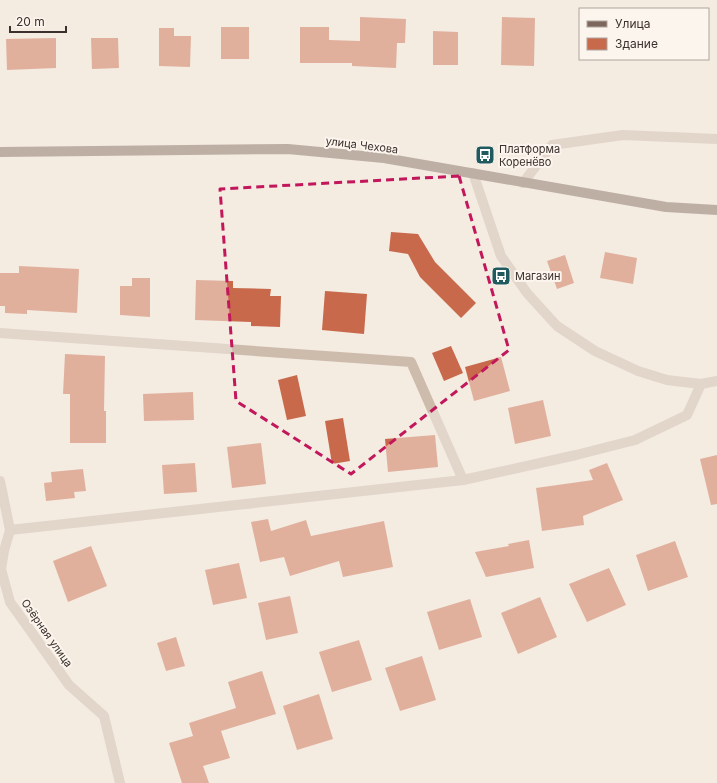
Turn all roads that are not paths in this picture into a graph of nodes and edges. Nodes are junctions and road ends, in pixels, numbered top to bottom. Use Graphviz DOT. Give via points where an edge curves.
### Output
graph roads {
  1 [pos="717,139"];
  2 [pos="0,152"];
  3 [pos="472,173"];
  4 [pos="523,183"];
  5 [pos="717,210"];
  6 [pos="0,333"];
  7 [pos="717,382"];
  8 [pos="701,384"];
  9 [pos="463,480"];
  10 [pos="0,481"];
  11 [pos="10,530"];
  12 [pos="5,602"];
  13 [pos="120,783"];
  1 -- 4 [label="street" via="623,135 552,145"];
  2 -- 3 [label="main road, улица Чехова" via="288,149 384,158"];
  3 -- 4 [label="main road, улица Чехова"];
  3 -- 8 [label="street" via="501,256 526,293 557,326 595,352 638,371 667,380"];
  4 -- 5 [label="main road, улица Чехова" via="666,207"];
  6 -- 9 [label="street" via="411,362"];
  7 -- 8 [label="street"];
  8 -- 9 [label="street" via="687,415 635,440"];
  9 -- 11 [label="street"];
  10 -- 11 [label="street, Озёрная улица"];
  11 -- 12 [label="street, Озёрная улица" via="1,568"];
  12 -- 13 [label="street, Озёрная улица" via="69,685 104,716"];
}
